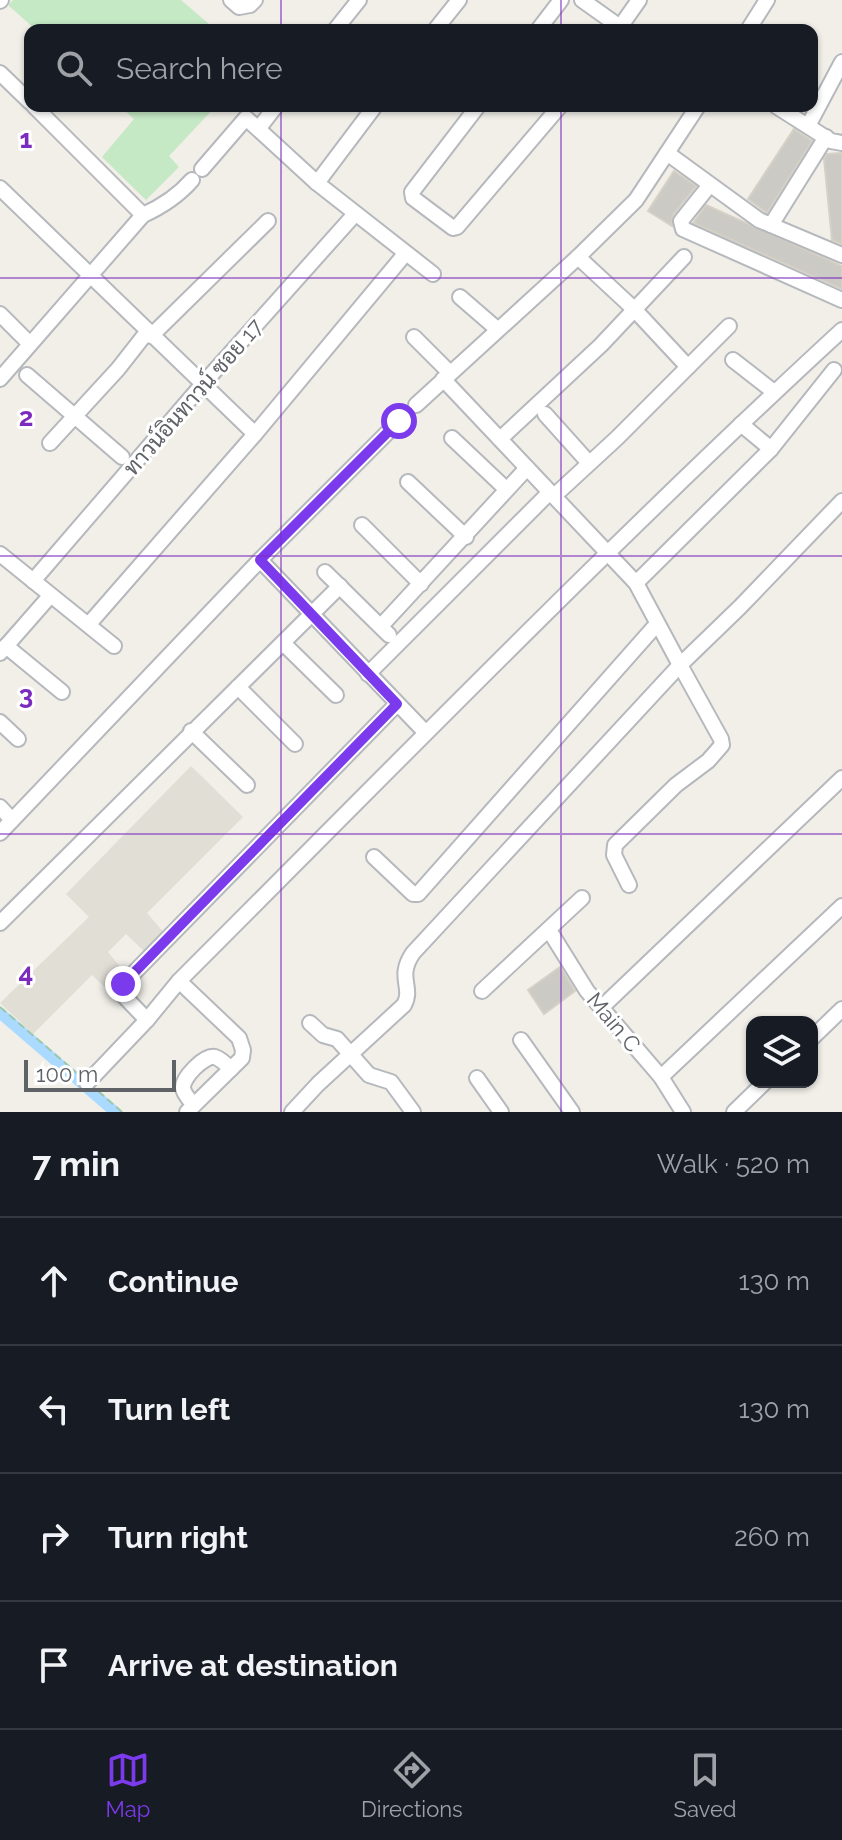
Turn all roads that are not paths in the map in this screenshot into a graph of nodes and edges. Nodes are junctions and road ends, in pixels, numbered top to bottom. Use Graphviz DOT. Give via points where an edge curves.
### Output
graph roads {
  1 [pos="231,0"];
  2 [pos="255,0"];
  3 [pos="359,0"];
  4 [pos="459,0"];
  5 [pos="561,0"];
  6 [pos="582,0"];
  7 [pos="639,0"];
  8 [pos="767,0"];
  9 [pos="340,24"];
  10 [pos="440,24"];
  11 [pos="543,24"];
  12 [pos="614,24"];
  13 [pos="622,24"];
  14 [pos="752,24"];
  15 [pos="842,62"];
  16 [pos="0,73"];
  17 [pos="24,96"];
  18 [pos="818,107"];
  19 [pos="40,112"];
  20 [pos="271,112"];
  21 [pos="370,112"];
  22 [pos="473,112"];
  23 [pos="555,112"];
  24 [pos="694,112"];
  25 [pos="786,112"];
  26 [pos="815,112"];
  27 [pos="808,126"];
  28 [pos="259,128"];
  29 [pos="826,137"];
  30 [pos="842,143"];
  31 [pos="667,153"];
  32 [pos="317,183"];
  33 [pos="709,186"];
  34 [pos="0,188"];
  35 [pos="355,214"];
  36 [pos="143,215"];
  37 [pos="268,221"];
  38 [pos="771,225"];
  39 [pos="405,254"];
  40 [pos="842,255"];
  41 [pos="578,257"];
  42 [pos="684,257"];
  43 [pos="433,274"];
  44 [pos="89,276"];
  45 [pos="460,297"];
  46 [pos="842,300"];
  47 [pos="634,309"];
  48 [pos="0,314"];
  49 [pos="729,326"];
  50 [pos="497,329"];
  51 [pos="842,330"];
  52 [pos="149,334"];
  53 [pos="414,337"];
  54 [pos="30,344"];
  55 [pos="733,360"];
  56 [pos="688,367"];
  57 [pos="834,370"];
  58 [pos="27,375"];
  59 [pos="446,376"];
  60 [pos="0,379"];
  61 [pos="202,385"];
  62 [pos="774,392"];
  63 [pos="416,405"];
  64 [pos="545,414"];
  65 [pos="75,416"];
  66 [pos="399,421"];
  67 [pos="741,424"];
  68 [pos="255,434"];
  69 [pos="452,438"];
  70 [pos="500,439"];
  71 [pos="50,443"];
  72 [pos="771,449"];
  73 [pos="122,457"];
  74 [pos="589,463"];
  75 [pos="527,468"];
  76 [pos="408,482"];
  77 [pos="506,489"];
  78 [pos="552,494"];
  79 [pos="842,501"];
  80 [pos="362,525"];
  81 [pos="466,537"];
  82 [pos="609,552"];
  83 [pos="0,554"];
  84 [pos="260,560"];
  85 [pos="325,572"];
  86 [pos="33,581"];
  87 [pos="636,583"];
  88 [pos="421,584"];
  89 [pos="340,586"];
  90 [pos="50,596"];
  91 [pos="310,614"];
  92 [pos="89,624"];
  93 [pos="657,624"];
  94 [pos="283,643"];
  95 [pos="114,646"];
  96 [pos="3,650"];
  97 [pos="680,665"];
  98 [pos="368,674"];
  99 [pos="238,687"];
  100 [pos="62,692"];
  101 [pos="336,695"];
  102 [pos="397,704"];
  103 [pos="0,722"];
  104 [pos="191,731"];
  105 [pos="425,732"];
  106 [pos="18,739"];
  107 [pos="295,744"];
  108 [pos="842,778"];
  109 [pos="247,785"];
  110 [pos="0,807"];
  111 [pos="12,820"];
  112 [pos="0,833"];
  113 [pos="374,857"];
  114 [pos="629,885"];
  115 [pos="582,898"];
  116 [pos="842,906"];
  117 [pos="0,923"];
  118 [pos="549,930"];
  119 [pos="179,981"];
  120 [pos="482,991"];
  121 [pos="601,1008"];
  122 [pos="842,1009"];
  123 [pos="147,1020"];
  124 [pos="310,1023"];
  125 [pos="818,1032"];
  126 [pos="521,1040"];
  127 [pos="352,1053"];
  128 [pos="231,1069"];
  129 [pos="661,1077"];
  130 [pos="477,1078"];
  131 [pos="87,1083"];
  132 [pos="759,1088"];
  133 [pos="190,1108"];
  134 [pos="292,1112"];
  135 [pos="413,1112"];
  136 [pos="501,1112"];
  137 [pos="572,1112"];
  138 [pos="683,1112"];
  139 [pos="734,1112"];
  1 -- 2 [label="street" via="244,7"];
  3 -- 9 [label="street"];
  4 -- 10 [label="street"];
  5 -- 11 [label="street"];
  6 -- 12 [label="street"];
  7 -- 13 [label="street"];
  8 -- 14 [label="street"];
  15 -- 18 [label="street"];
  16 -- 17 [label="street"];
  19 -- 36 [label="street"];
  20 -- 28 [label="street"];
  21 -- 32 [label="street"];
  22 -- 23 [label="street" via="412,192 449,227 457,227"];
  24 -- 31 [label="street"];
  25 -- 27 [label="street"];
  26 -- 27 [label="street"];
  27 -- 29 [label="street"];
  28 -- 32 [label="street"];
  28 -- 36 [label="street" via="246,118 181,192"];
  29 -- 30 [label="street"];
  29 -- 38 [label="street"];
  31 -- 33 [label="street"];
  31 -- 41 [label="street" via="636,200"];
  32 -- 35 [label="street"];
  33 -- 38 [label="street"];
  33 -- 46 [label="street" via="681,221 683,229"];
  34 -- 44 [label="street"];
  35 -- 39 [label="street"];
  35 -- 61 [label="street, ทาวน์อินทาวน์ ซอย 17"];
  36 -- 44 [label="street"];
  37 -- 52 [label="street"];
  38 -- 40 [label="street"];
  39 -- 43 [label="street"];
  39 -- 68 [label="street"];
  41 -- 47 [label="street"];
  41 -- 50 [label="street"];
  42 -- 47 [label="street"];
  44 -- 52 [label="street"];
  44 -- 54 [label="street"];
  45 -- 50 [label="street"];
  47 -- 56 [label="street"];
  47 -- 70 [label="street"];
  48 -- 54 [label="street"];
  49 -- 56 [label="street"];
  50 -- 59 [label="street"];
  51 -- 62 [label="street"];
  52 -- 61 [label="street"];
  52 -- 65 [label="street"];
  53 -- 59 [label="street"];
  54 -- 60 [label="street"];
  55 -- 62 [label="street"];
  56 -- 74 [label="street"];
  57 -- 72 [label="street"];
  58 -- 65 [label="street"];
  59 -- 63 [label="street"];
  59 -- 70 [label="street"];
  61 -- 68 [label="street"];
  61 -- 86 [label="street, ทาวน์อินทาวน์ ซอย 17"];
  62 -- 67 [label="street"];
  64 -- 74 [label="street"];
  65 -- 71 [label="street"];
  65 -- 73 [label="street"];
  66 -- 84 [label="street"];
  67 -- 72 [label="street"];
  67 -- 82 [label="street"];
  68 -- 92 [label="street"];
  69 -- 77 [label="street"];
  70 -- 75 [label="street"];
  72 -- 87 [label="street"];
  74 -- 78 [label="street"];
  75 -- 77 [label="street"];
  75 -- 78 [label="street"];
  76 -- 81 [label="street"];
  77 -- 81 [label="street"];
  78 -- 82 [label="street"];
  78 -- 98 [label="street"];
  79 -- 97 [label="street"];
  80 -- 88 [label="street"];
  81 -- 88 [label="street"];
  82 -- 87 [label="street"];
  82 -- 105 [label="street"];
  83 -- 86 [label="street"];
  84 -- 91 [label="street"];
  84 -- 111 [label="street"];
  85 -- 89 [label="street"];
  86 -- 90 [label="street"];
  87 -- 93 [label="street"];
  88 -- 89 [label="street" via="385,631"];
  89 -- 91 [label="street"];
  90 -- 92 [label="street"];
  90 -- 96 [label="street"];
  91 -- 94 [label="street"];
  91 -- 98 [label="street"];
  92 -- 95 [label="street"];
  93 -- 97 [label="street"];
  93 -- 113 [label="street" via="418,894"];
  94 -- 99 [label="street"];
  94 -- 101 [label="street"];
  96 -- 100 [label="street"];
  97 -- 114 [label="street" via="722,745 615,845 614,855"];
  97 -- 127 [label="street" via="413,953 403,975 407,1001"];
  98 -- 102 [label="street"];
  99 -- 104 [label="street"];
  99 -- 107 [label="street"];
  102 -- 105 [label="street"];
  102 -- 123 [label="street" via="123,984 121,993"];
  103 -- 106 [label="street"];
  104 -- 109 [label="street"];
  104 -- 117 [label="street"];
  105 -- 119 [label="street"];
  108 -- 121 [label="street"];
  110 -- 111 [label="street"];
  111 -- 112 [label="street"];
  115 -- 118 [label="street"];
  116 -- 129 [label="street"];
  118 -- 120 [label="street"];
  118 -- 121 [label="street, Main C"];
  119 -- 123 [label="street"];
  119 -- 128 [label="street" via="239,1038 242,1058"];
  121 -- 129 [label="street, Main C"];
  122 -- 125 [label="street"];
  123 -- 131 [label="street"];
  124 -- 127 [label="street"];
  126 -- 137 [label="street"];
  127 -- 134 [label="street"];
  127 -- 135 [label="street" via="369,1075 391,1082"];
  128 -- 133 [label="street"];
  128 -- 133 [label="street" via="213,1057 196,1068 183,1087"];
  129 -- 138 [label="street, Main C"];
  130 -- 136 [label="street"];
  132 -- 139 [label="street"];
}
